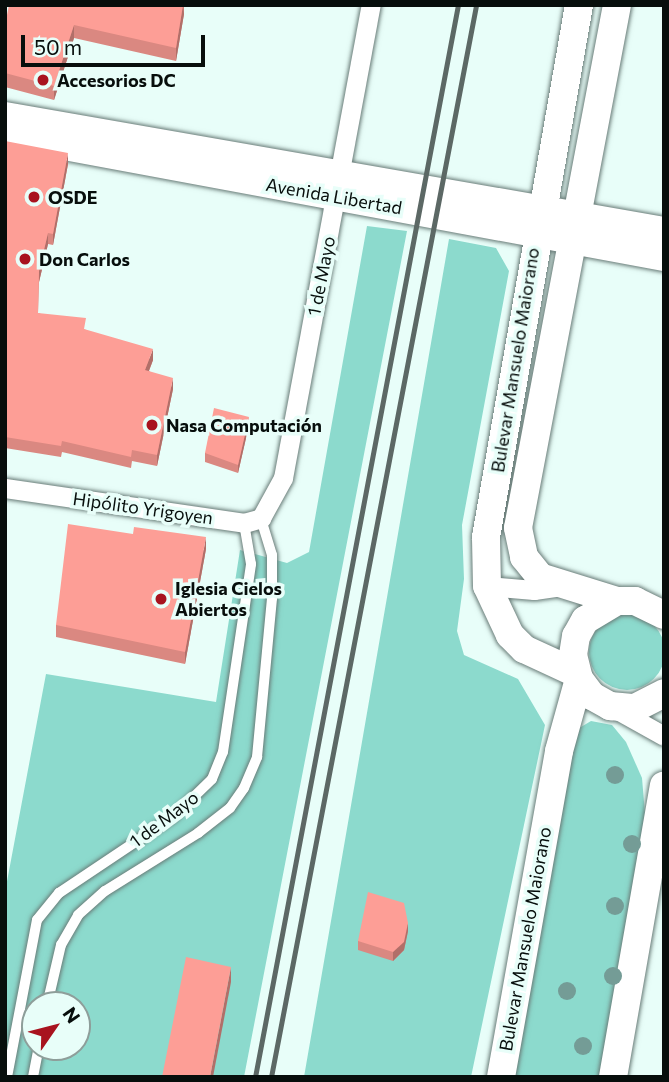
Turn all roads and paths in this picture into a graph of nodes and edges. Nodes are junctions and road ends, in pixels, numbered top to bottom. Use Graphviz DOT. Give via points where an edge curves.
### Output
graph roads {
  1 [pos="371,5"];
  2 [pos="579,5"];
  3 [pos="617,5"];
  4 [pos="5,116"];
  5 [pos="5,135"];
  6 [pos="337,186"];
  7 [pos="539,221"];
  8 [pos="574,228"];
  9 [pos="664,231"];
  10 [pos="664,257"];
  11 [pos="5,488"];
  12 [pos="259,515"];
  13 [pos="487,586"];
  14 [pos="566,586"];
  15 [pos="617,601"];
  16 [pos="664,615"];
  17 [pos="524,649"];
  18 [pos="577,676"];
  19 [pos="664,693"];
  20 [pos="610,706"];
  21 [pos="564,731"];
  22 [pos="664,736"];
  23 [pos="664,785"];
  24 [pos="50,991"];
  25 [pos="8,1077"];
  26 [pos="501,1077"];
  27 [pos="612,1077"];
  1 -- 6 [label="street, 1 de Mayo"];
  2 -- 7 [label="main road, Bulevar Mansuelo Maiorano"];
  3 -- 8 [label="main road, Bulevar Mansuelo Maiorano"];
  4 -- 6 [label="main road, Avenida Libertad"];
  5 -- 6 [label="main road, Avenida Libertad"];
  6 -- 7 [label="main road, Avenida Libertad"];
  6 -- 12 [label="street, 1 de Mayo" via="283,478"];
  7 -- 8 [label="main road, Avenida Libertad"];
  7 -- 13 [label="main road, Bulevar Mansuelo Maiorano" via="486,537"];
  8 -- 9 [label="main road, Avenida Libertad"];
  8 -- 10 [label="main road, Avenida Libertad"];
  8 -- 14 [label="main road, Bulevar Mansuelo Maiorano" via="518,528 524,557 540,577"];
  11 -- 12 [label="street, Hipólito Yrigoyen"];
  12 -- 24 [label="lane, 1 de Mayo" via="272,555 272,598 257,757 244,788 230,808 198,833 105,891 78,915 61,945"];
  12 -- 25 [label="lane, 1 de Mayo" via="228,728 212,779 174,816 59,892 37,920"];
  13 -- 14 [label="street" via="534,590"];
  13 -- 17 [label="main road, Bulevar Mansuelo Maiorano" via="494,608"];
  14 -- 15 [label="main road, Bulevar Mansuelo Maiorano"];
  15 -- 16 [label="main road, Bulevar Mansuelo Maiorano" via="635,601"];
  15 -- 18 [label="main road, Bulevar Mansuelo Maiorano" via="585,620 574,645"];
  17 -- 18 [label="main road, Bulevar Mansuelo Maiorano"];
  17 -- 21 [label="main road" via="554,688"];
  18 -- 20 [label="main road, Bulevar Mansuelo Maiorano" via="596,700"];
  18 -- 21 [label="main road, Bulevar Mansuelo Maiorano"];
  19 -- 20 [label="main road" via="635,708"];
  20 -- 22 [label="street"];
  21 -- 26 [label="main road, Bulevar Mansuelo Maiorano"];
  23 -- 27 [label="main road"];
}
